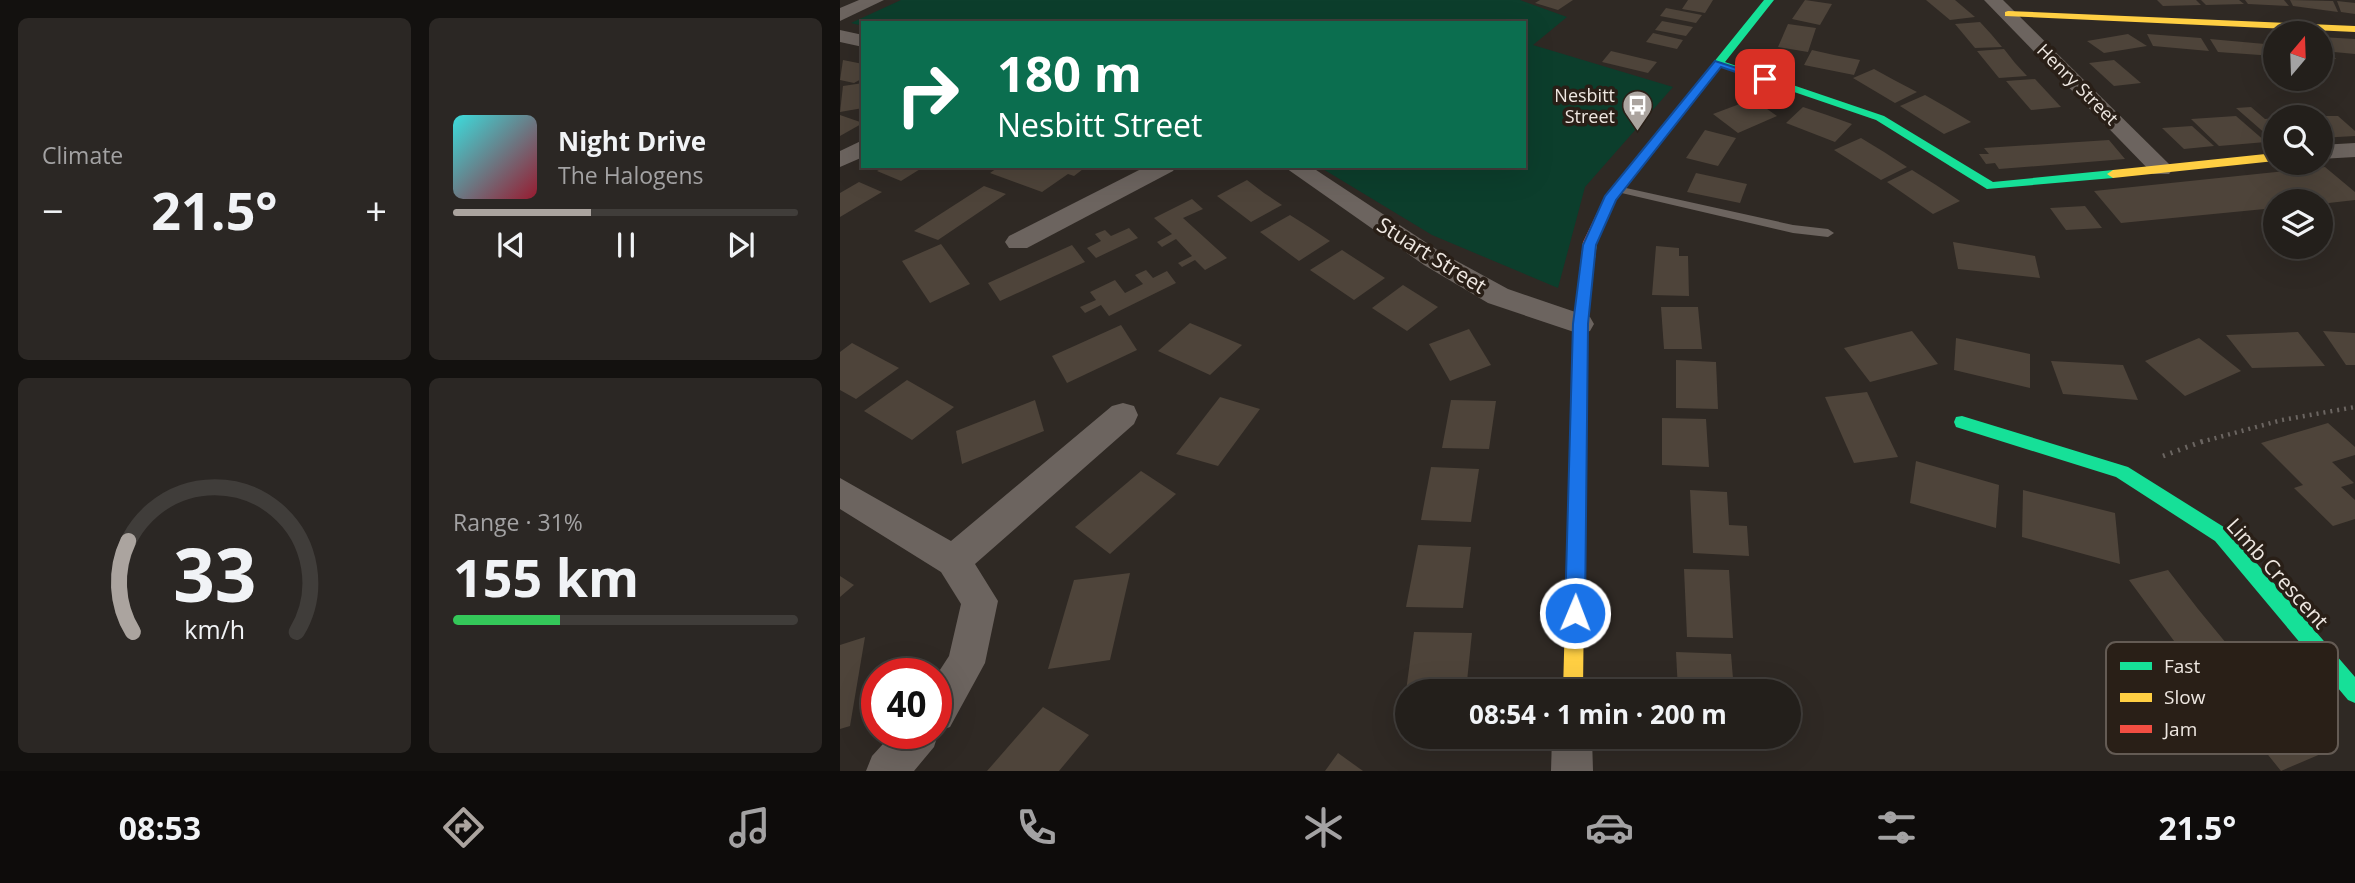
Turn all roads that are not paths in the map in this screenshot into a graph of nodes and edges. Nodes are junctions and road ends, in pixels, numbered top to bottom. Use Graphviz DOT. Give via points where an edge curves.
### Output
graph roads {
  1 [pos="875,0"];
  2 [pos="1769,0"];
  3 [pos="2001,7"];
  4 [pos="840,15"];
  5 [pos="2355,29"];
  6 [pos="840,36"];
  7 [pos="861,41"];
  8 [pos="1719,63"];
  9 [pos="861,148"];
  10 [pos="2355,150"];
  11 [pos="2333,151"];
  12 [pos="2263,158"];
  13 [pos="840,160"];
  14 [pos="1161,168"];
  15 [pos="1297,168"];
  16 [pos="2161,169"];
  17 [pos="1617,189"];
  18 [pos="1828,233"];
  19 [pos="1018,242"];
  20 [pos="1580,324"];
  21 [pos="1123,415"];
  22 [pos="1962,422"];
  23 [pos="840,492"];
  24 [pos="953,561"];
  25 [pos="2312,642"];
  26 [pos="2338,672"];
  27 [pos="1573,679"];
  28 [pos="952,687"];
  29 [pos="2355,692"];
  30 [pos="906,749"];
  31 [pos="1573,749"];
  32 [pos="887,771"];
  33 [pos="1572,771"];
  1 -- 4 [label="street"];
  2 -- 8 [label="street"];
  3 -- 5 [label="street"];
  3 -- 16 [label="street, Henry Street"];
  6 -- 7 [label="street"];
  8 -- 16 [label="street" via="1880,118 1991,186"];
  8 -- 17 [label="street"];
  9 -- 13 [label="street"];
  10 -- 11 [label="street"];
  12 -- 16 [label="street"];
  14 -- 19 [label="street"];
  15 -- 20 [label="street, Stuart Street" via="1433,259 1499,296"];
  17 -- 18 [label="lane"];
  17 -- 20 [label="street" via="1589,245"];
  20 -- 27 [label="street"];
  21 -- 24 [label="street"];
  22 -- 25 [label="street, Limb Crescent" via="2122,472 2221,535"];
  23 -- 24 [label="street"];
  24 -- 28 [label="street" via="980,601 967,663"];
  26 -- 29 [label="street, Limb Crescent"];
  30 -- 32 [label="street"];
  31 -- 33 [label="street"];
}
